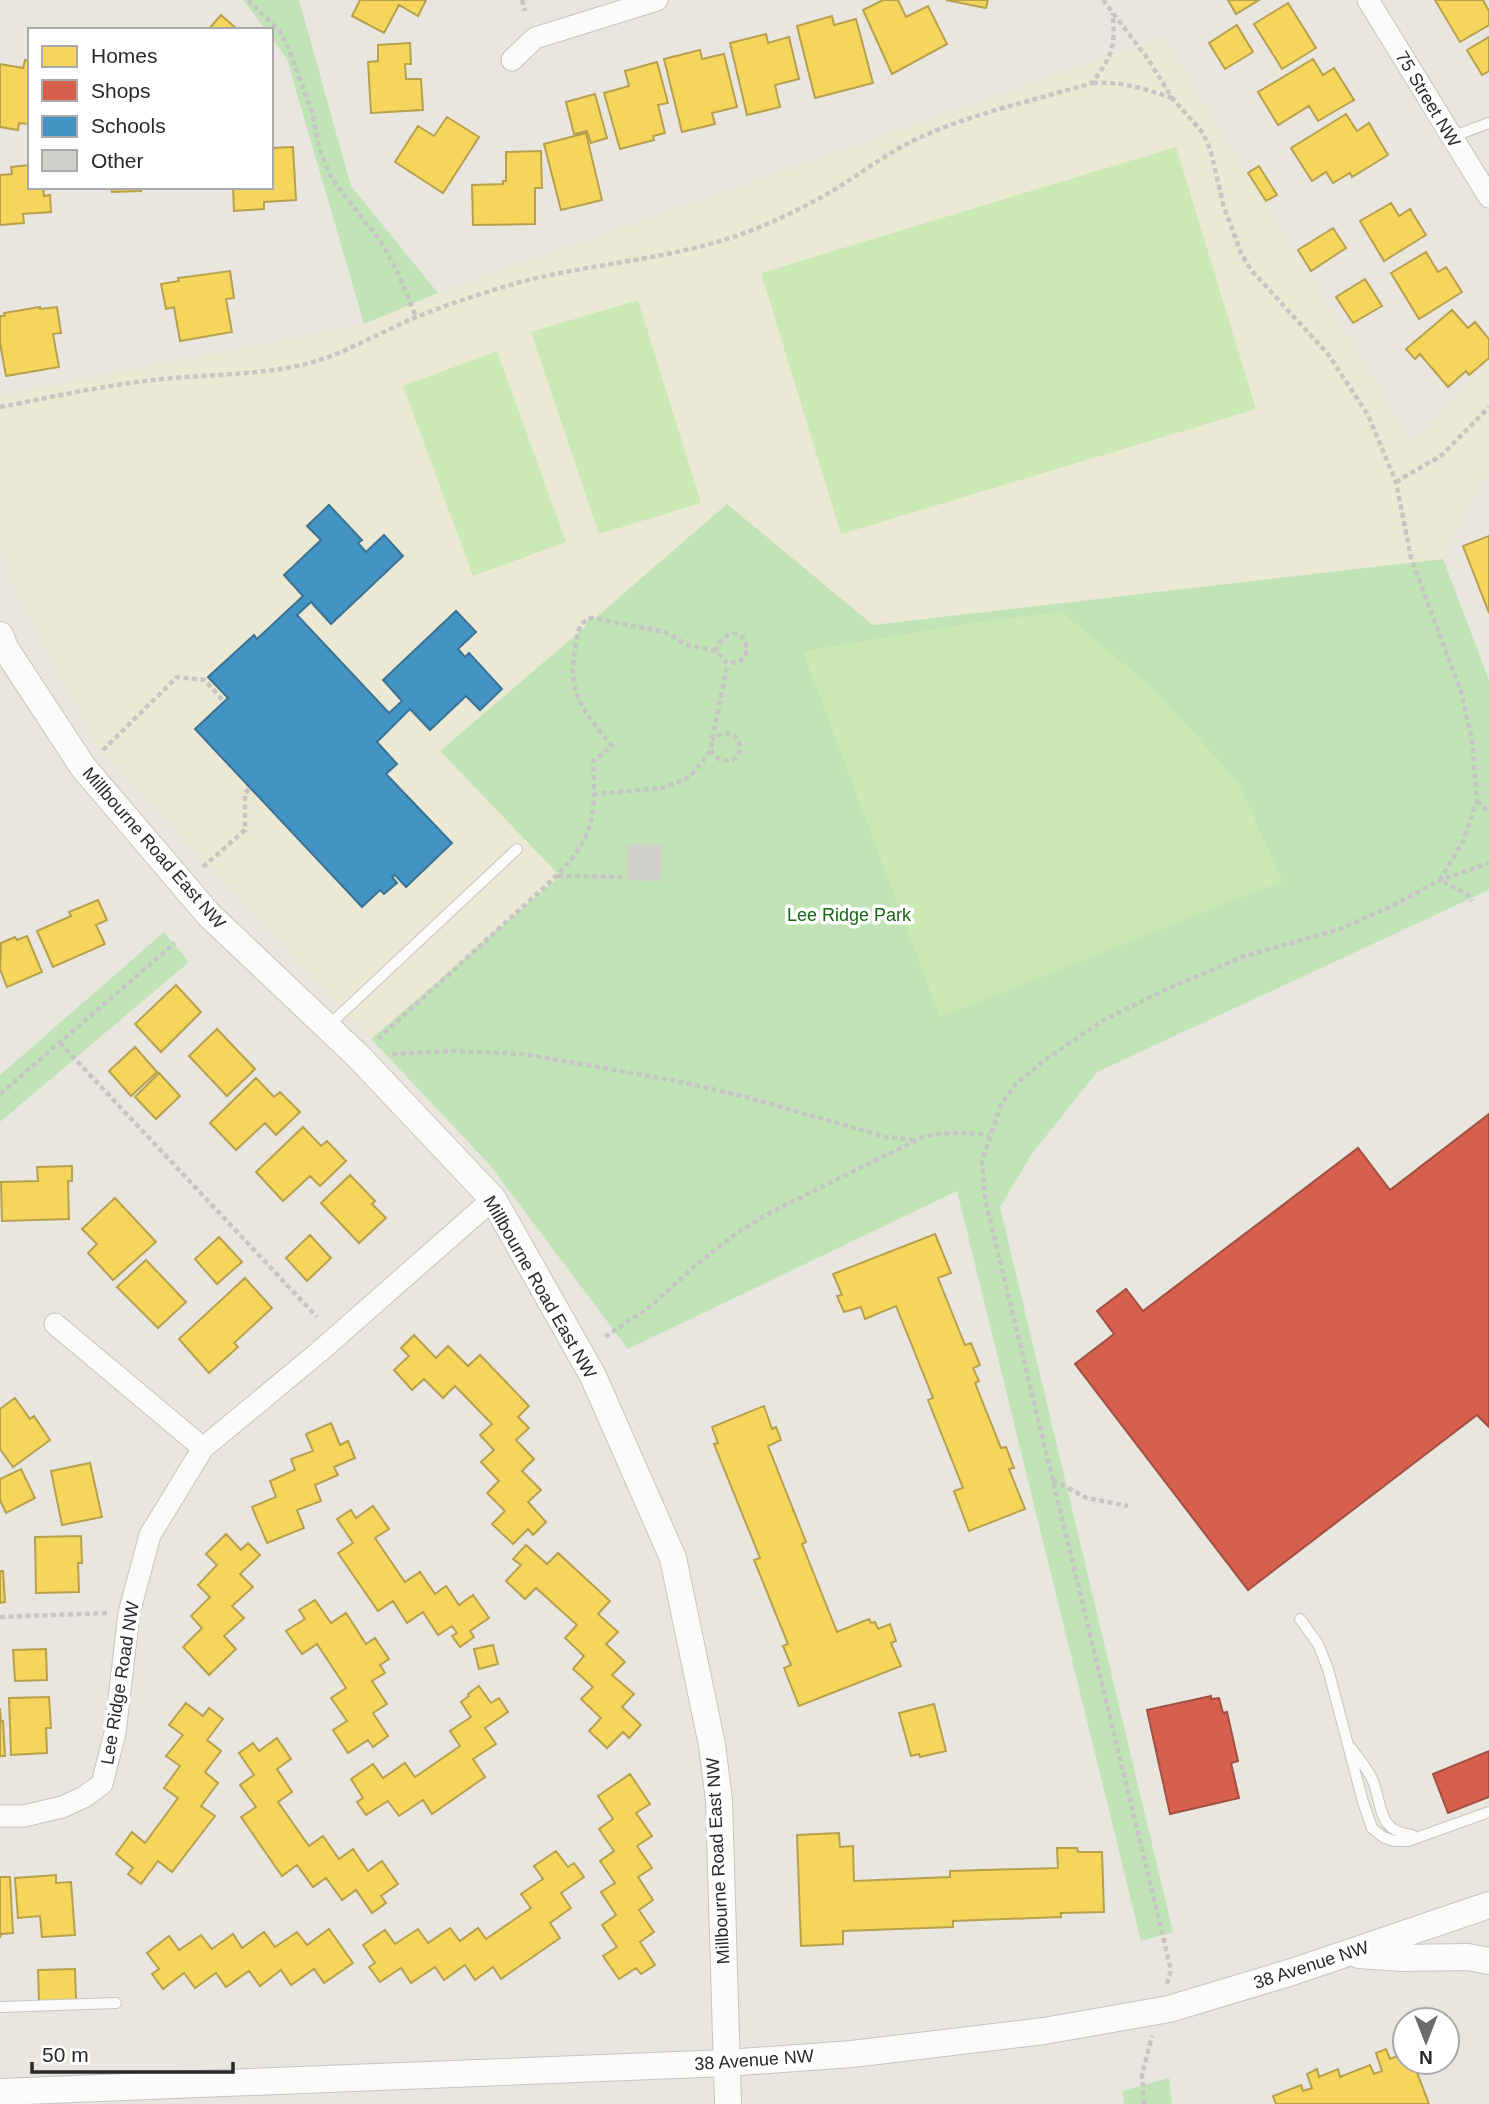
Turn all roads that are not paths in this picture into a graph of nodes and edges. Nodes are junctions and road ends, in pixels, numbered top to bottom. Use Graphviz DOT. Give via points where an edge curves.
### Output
graph roads {
  1 [pos="657,0"];
  2 [pos="1368,0"];
  3 [pos="512,60"];
  4 [pos="1489,123"];
  5 [pos="1451,138"];
  6 [pos="1489,197"];
  7 [pos="0,635"];
  8 [pos="517,849"];
  9 [pos="327,1027"];
  10 [pos="493,1199"];
  11 [pos="55,1324"];
  12 [pos="203,1448"];
  13 [pos="1300,1619"];
  14 [pos="1489,1812"];
  15 [pos="0,1816"];
  16 [pos="1489,1905"];
  17 [pos="1347,1954"];
  18 [pos="1489,1961"];
  19 [pos="116,2003"];
  20 [pos="0,2007"];
  21 [pos="727,2063"];
  22 [pos="0,2092"];
  23 [pos="728,2104"];
  1 -- 3 [label="street" via="536,38"];
  2 -- 5 [label="street, 75 Street NW"];
  4 -- 5 [label="lane"];
  5 -- 6 [label="street, 75 Street NW"];
  7 -- 9 [label="street, Millbourne Road East NW" via="83,767 209,915"];
  8 -- 9 [label="lane"];
  9 -- 10 [label="street, Millbourne Road East NW"];
  10 -- 12 [label="street, Lee Ridge Road NW"];
  10 -- 21 [label="street, Millbourne Road East NW" via="593,1376 673,1558 719,1800"];
  11 -- 12 [label="street"];
  12 -- 15 [label="street, Lee Ridge Road NW" via="150,1535 129,1613 115,1733 102,1784 62,1807"];
  13 -- 14 [label="lane" via="1318,1644 1328,1670 1347,1744 1370,1775 1381,1811 1394,1831 1412,1835"];
  16 -- 17 [label="street, 38 Avenue NW"];
  17 -- 18 [label="street" via="1468,1956"];
  17 -- 21 [label="street, 38 Avenue NW" via="1159,2011 1044,2031 852,2054"];
  19 -- 20 [label="lane"];
  21 -- 22 [label="street, 38 Avenue NW"];
  21 -- 23 [label="street, Millbourne Road East NW"];
}
